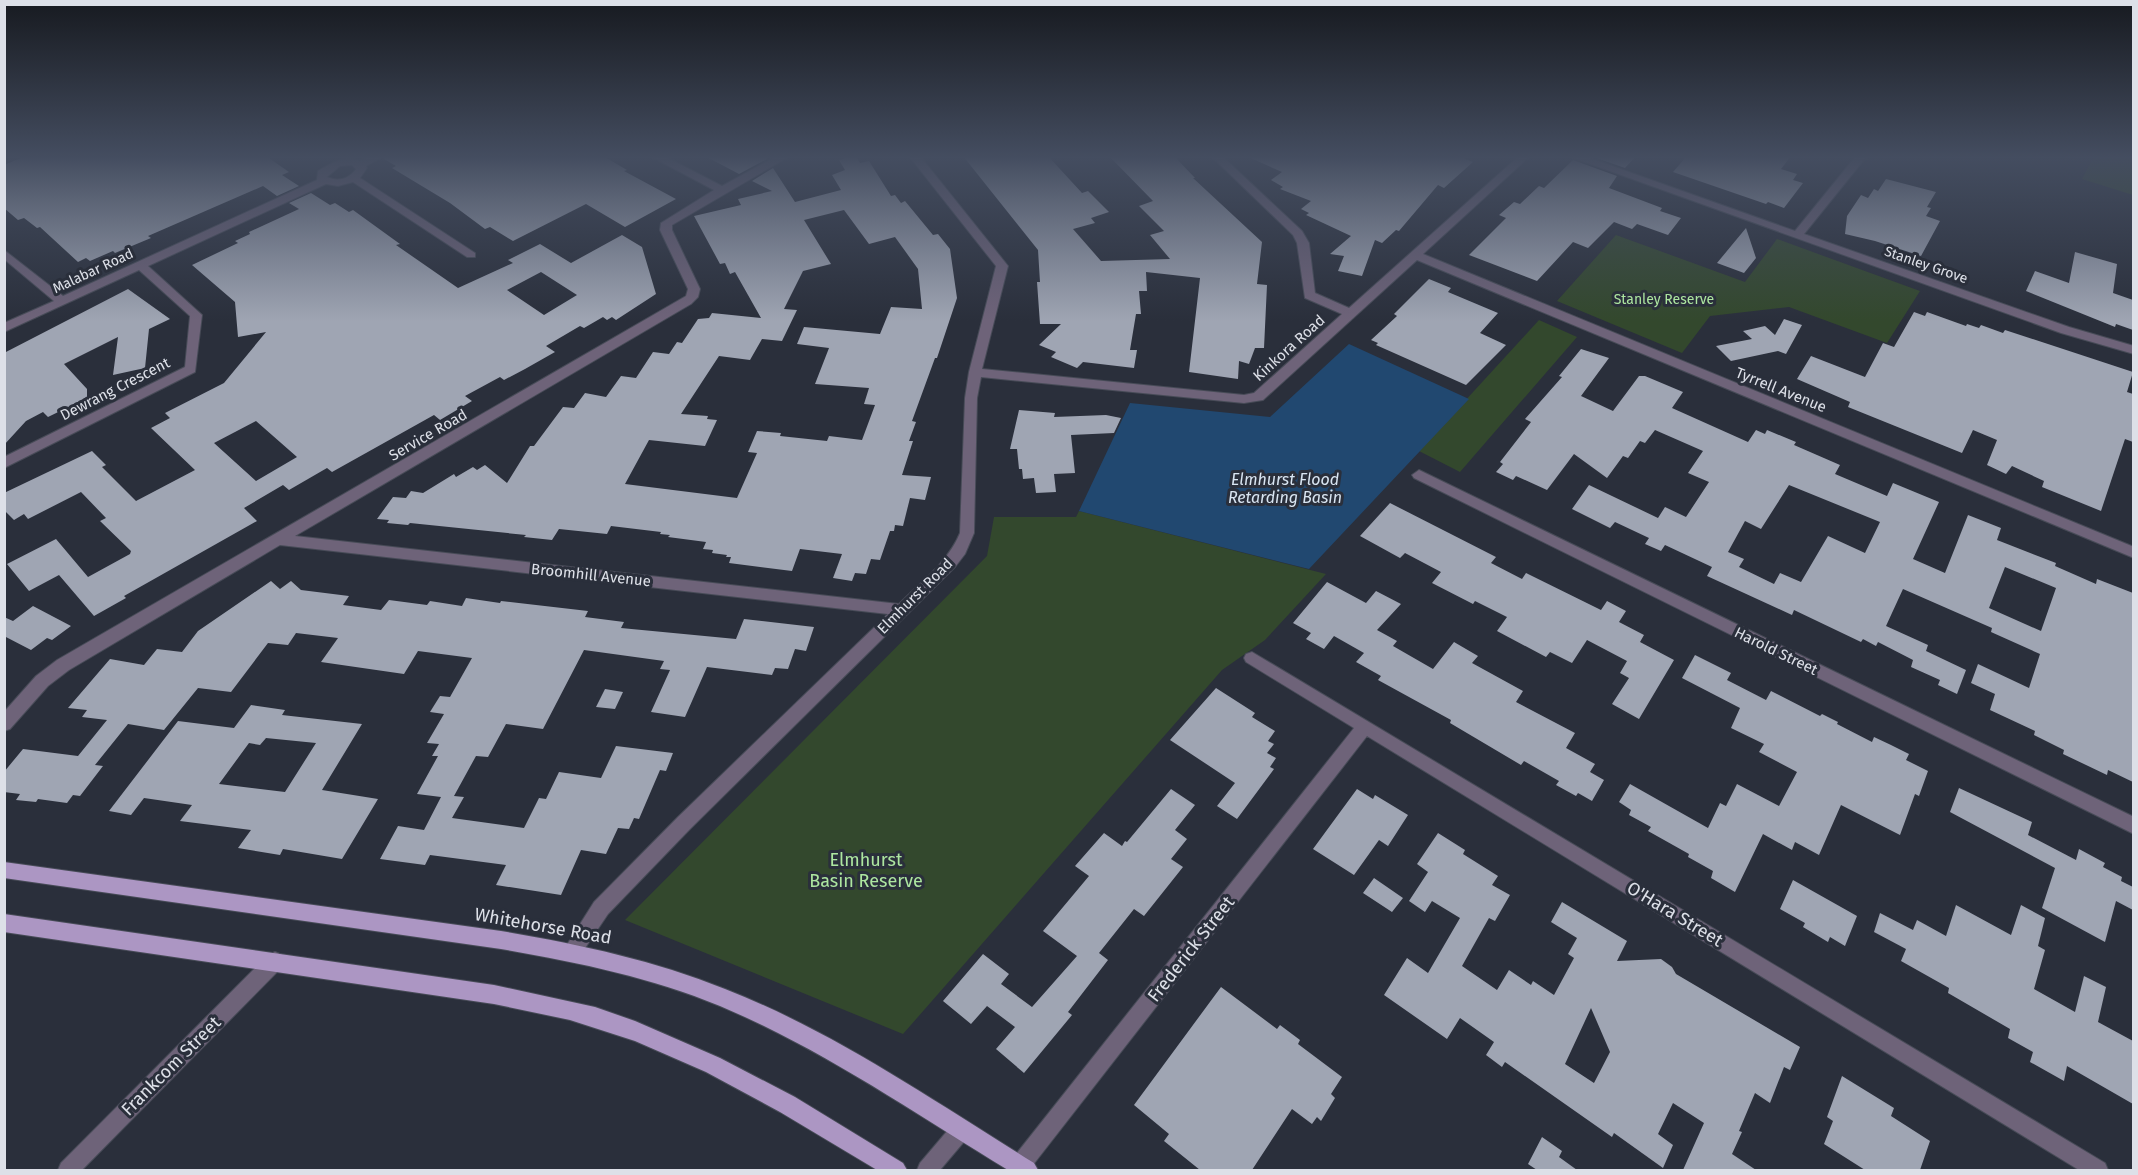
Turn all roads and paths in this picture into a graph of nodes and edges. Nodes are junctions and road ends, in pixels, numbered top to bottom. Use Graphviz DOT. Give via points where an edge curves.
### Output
graph roads {
  1 [pos="260,211"];
  2 [pos="403,211"];
  3 [pos="687,211"];
  4 [pos="958,211"];
  5 [pos="1274,211"];
  6 [pos="1466,211"];
  7 [pos="1728,211"];
  8 [pos="1817,211"];
  9 [pos="1797,235"];
  10 [pos="4,253"];
  11 [pos="471,255"];
  12 [pos="1417,256"];
  13 [pos="141,266"];
  14 [pos="63,302"];
  15 [pos="1352,314"];
  16 [pos="4,328"];
  17 [pos="2133,350"];
  18 [pos="975,372"];
  19 [pos="4,464"];
  20 [pos="1419,475"];
  21 [pos="281,540"];
  22 [pos="2133,553"];
  23 [pos="901,610"];
  24 [pos="1252,658"];
  25 [pos="4,724"];
  26 [pos="1365,726"];
  27 [pos="2133,826"];
  28 [pos="4,870"];
  29 [pos="4,923"];
  30 [pos="572,951"];
  31 [pos="275,961"];
  32 [pos="961,1130"];
  33 [pos="1021,1169"];
  34 [pos="68,1170"];
  35 [pos="896,1170"];
  36 [pos="927,1170"];
  37 [pos="2098,1170"];
  1 -- 13 [label="street, Malabar Road"];
  2 -- 11 [label="street"];
  3 -- 21 [label="street, Service Road" via="667,223 666,230 694,289 692,297"];
  4 -- 18 [label="street, Elmhurst Road" via="1002,266"];
  5 -- 15 [label="street" via="1303,243 1309,295"];
  6 -- 12 [label="street, Kinkora Road"];
  7 -- 9 [label="street, Stanley Grove"];
  8 -- 9 [label="street"];
  9 -- 17 [label="street, Stanley Grove" via="2065,330"];
  10 -- 14 [label="street"];
  12 -- 15 [label="street, Kinkora Road"];
  12 -- 22 [label="street, Tyrrell Avenue"];
  13 -- 14 [label="street, Malabar Road"];
  13 -- 19 [label="street, Dewrang Crescent" via="196,315 191,369"];
  14 -- 16 [label="street, Malabar Road"];
  15 -- 18 [label="street, Kinkora Road" via="1258,397 1244,399"];
  18 -- 23 [label="street, Elmhurst Road" via="967,533 950,563"];
  20 -- 27 [label="street, Harold Street"];
  21 -- 23 [label="street, Broomhill Avenue"];
  21 -- 25 [label="street, Service Road" via="63,665 42,681"];
  23 -- 30 [label="street, Elmhurst Road" via="601,908"];
  24 -- 26 [label="street, O'Hara Street"];
  26 -- 33 [label="street, Frederick Street"];
  26 -- 37 [label="street, O'Hara Street"];
  28 -- 30 [label="main road, Whitehorse Road"];
  29 -- 31 [label="main road"];
  30 -- 32 [label="main road, Whitehorse Road" via="680,981 736,1003 848,1062"];
  31 -- 34 [label="street, Frankcom Street"];
  31 -- 35 [label="main road" via="496,996 595,1017 733,1074"];
  32 -- 33 [label="main road, Whitehorse Road"];
  32 -- 36 [label="street"];
}
